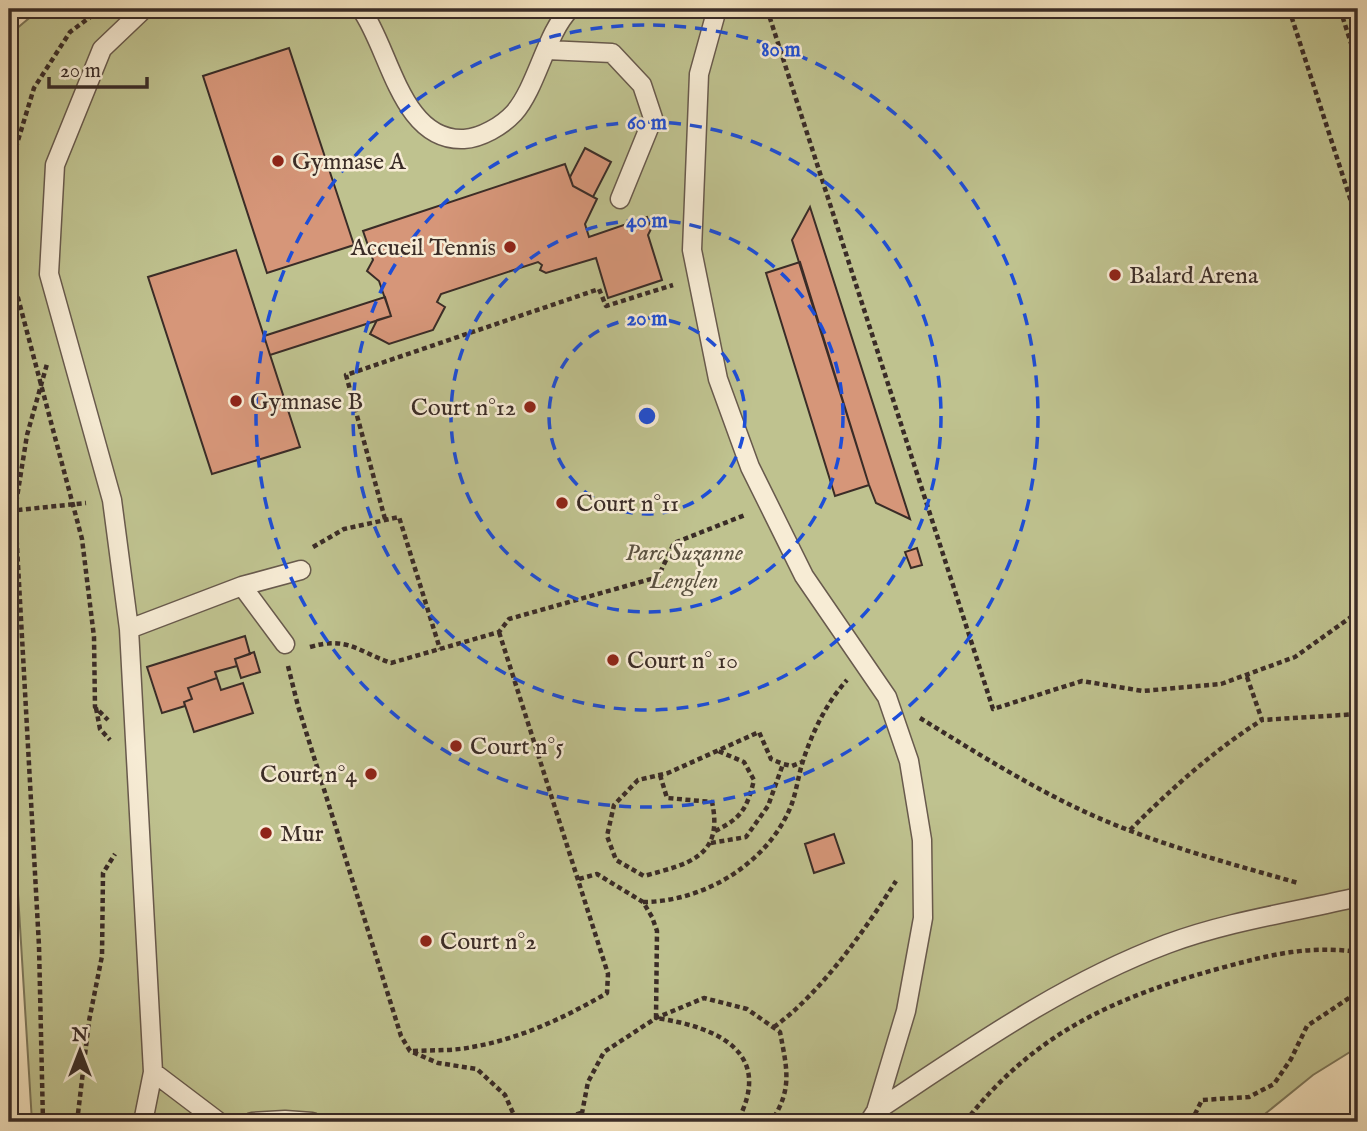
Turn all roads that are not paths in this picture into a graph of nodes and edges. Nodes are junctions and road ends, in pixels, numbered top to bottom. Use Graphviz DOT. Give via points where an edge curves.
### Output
graph roads {
  1 [pos="144,9"];
  2 [pos="361,9"];
  3 [pos="570,9"];
  4 [pos="717,9"];
  5 [pos="547,50"];
  6 [pos="620,199"];
  7 [pos="301,569"];
  8 [pos="242,586"];
  9 [pos="129,629"];
  10 [pos="285,644"];
  11 [pos="1355,898"];
  12 [pos="153,1072"];
  13 [pos="873,1117"];
  14 [pos="143,1122"];
  15 [pos="219,1122"];
  16 [pos="252,1122"];
  17 [pos="312,1122"];
  1 -- 9 [label="lane" via="102,49 55,165 49,274 112,500"];
  2 -- 5 [label="lane" via="374,27 404,100 426,128 456,139 479,138 515,112"];
  3 -- 5 [label="lane"];
  4 -- 13 [label="lane" via="699,74 692,250 718,379 750,467 804,576 887,697 909,761 922,840 923,918 906,1012"];
  5 -- 6 [label="lane" via="612,52 642,85 653,118"];
  7 -- 8 [label="lane"];
  8 -- 9 [label="lane"];
  8 -- 10 [label="lane"];
  9 -- 12 [label="lane"];
  11 -- 13 [label="lane" via="1167,944 1066,988"];
  12 -- 14 [label="lane"];
  12 -- 15 [label="lane"];
  16 -- 17 [label="lane"];
}
